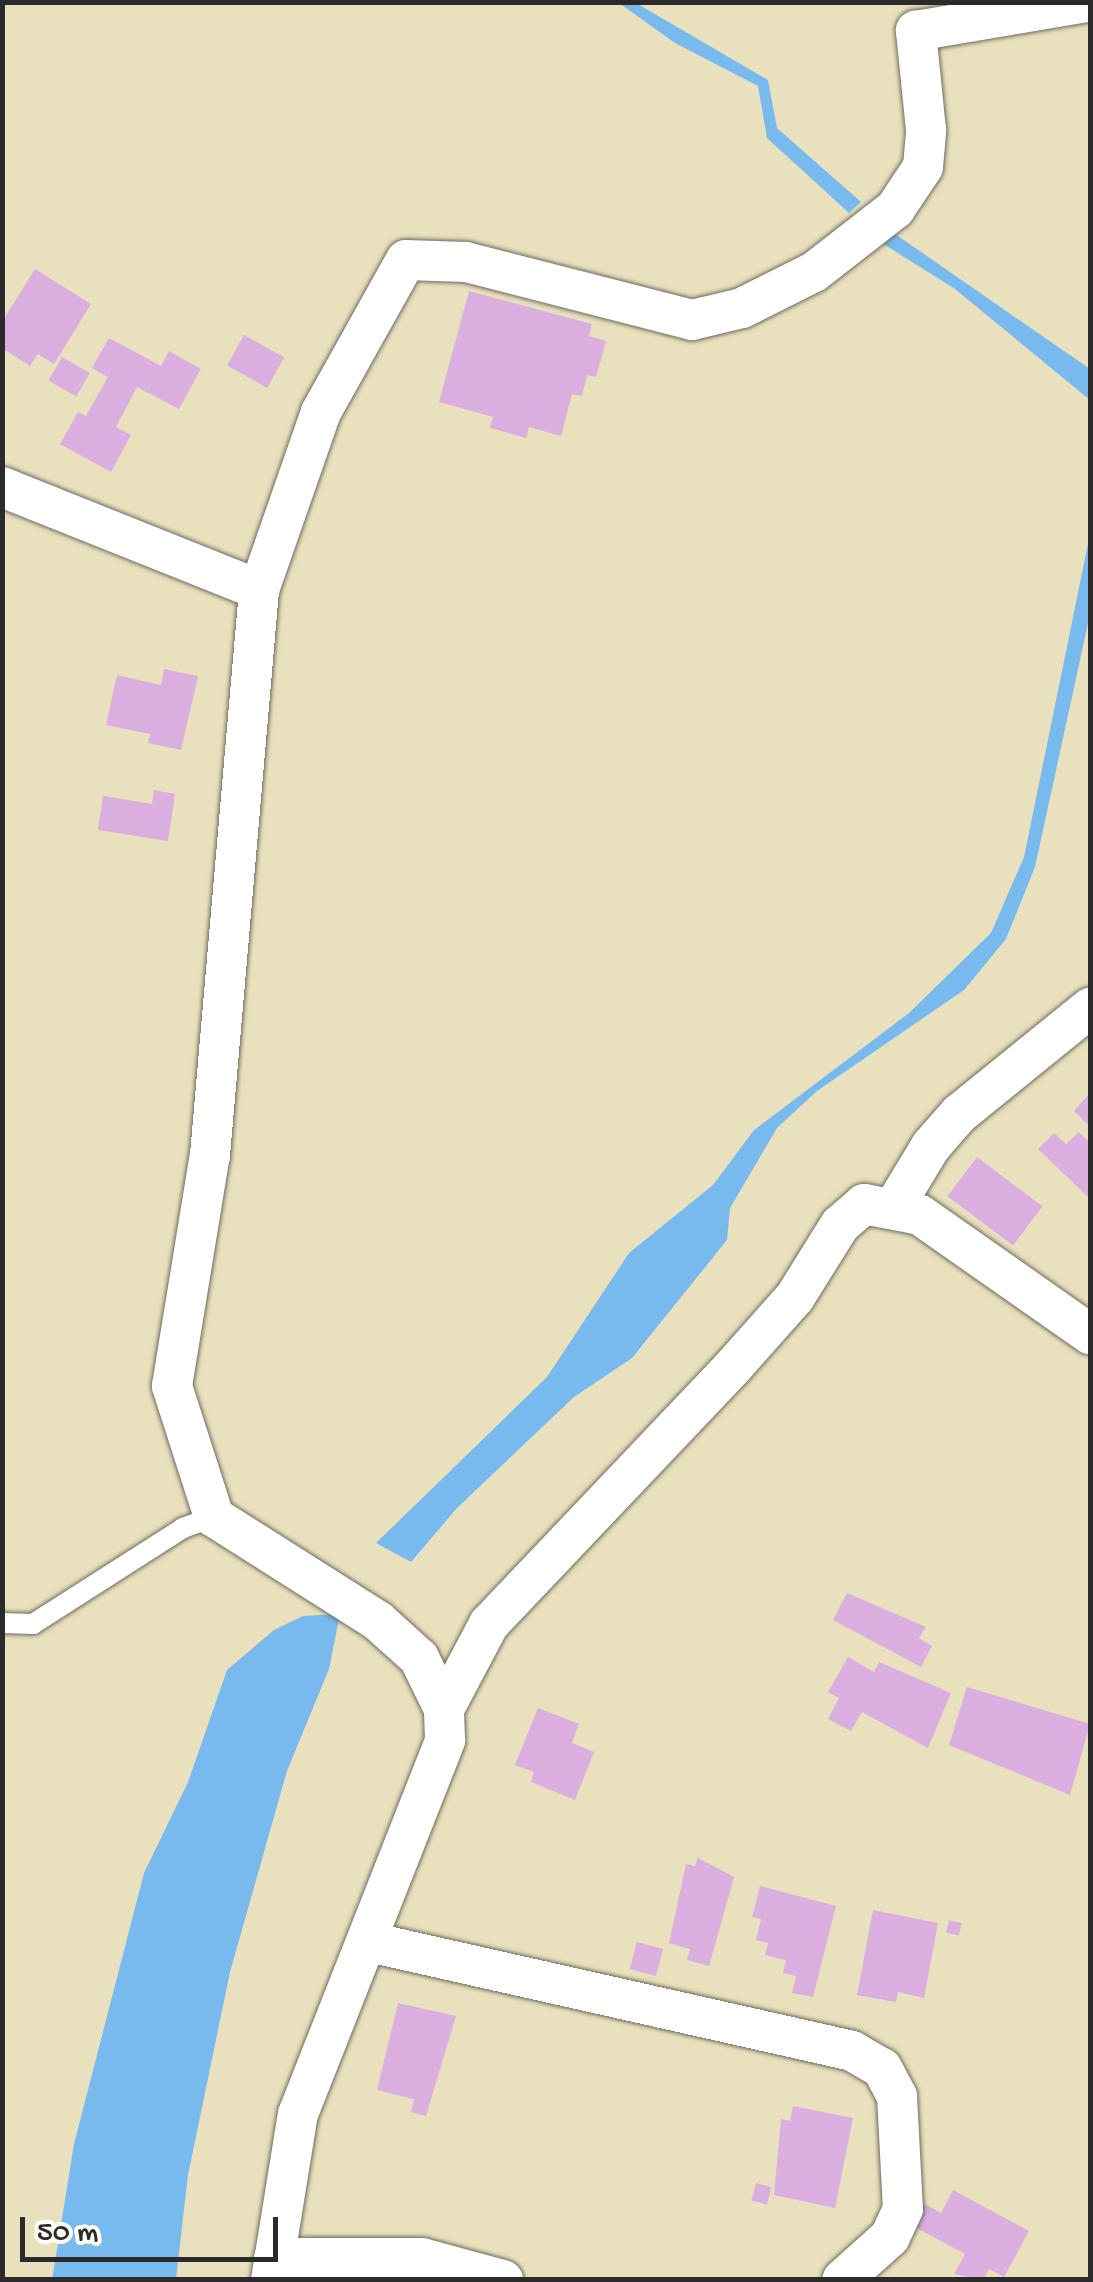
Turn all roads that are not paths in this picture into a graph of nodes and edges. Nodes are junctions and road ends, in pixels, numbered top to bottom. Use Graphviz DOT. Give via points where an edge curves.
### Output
graph roads {
  1 [pos="1088,2"];
  2 [pos="2,487"];
  3 [pos="259,590"];
  4 [pos="1090,1008"];
  5 [pos="894,1208"];
  6 [pos="1090,1334"];
  7 [pos="214,1517"];
  8 [pos="2,1624"];
  9 [pos="444,1709"];
  10 [pos="369,1942"];
  11 [pos="272,2269"];
  12 [pos="504,2280"];
  13 [pos="842,2280"];
  1 -- 3 [label="street" via="916,31 923,166 895,209 814,272 742,308 692,320 466,262 406,260 321,412"];
  2 -- 3 [label="street"];
  3 -- 7 [label="street" via="210,1155 172,1386"];
  4 -- 5 [label="street" via="959,1114 930,1146"];
  5 -- 6 [label="street" via="920,1216"];
  5 -- 9 [label="street" via="864,1204 840,1225 795,1297 652,1458 489,1624"];
  7 -- 8 [label="lane" via="183,1528 33,1624"];
  7 -- 9 [label="street" via="378,1621 419,1658"];
  9 -- 10 [label="street" via="445,1740"];
  10 -- 11 [label="street" via="298,2114"];
  10 -- 13 [label="street" via="852,2051 882,2068 896,2096 903,2209 890,2237"];
  11 -- 12 [label="street" via="422,2258"];
}
